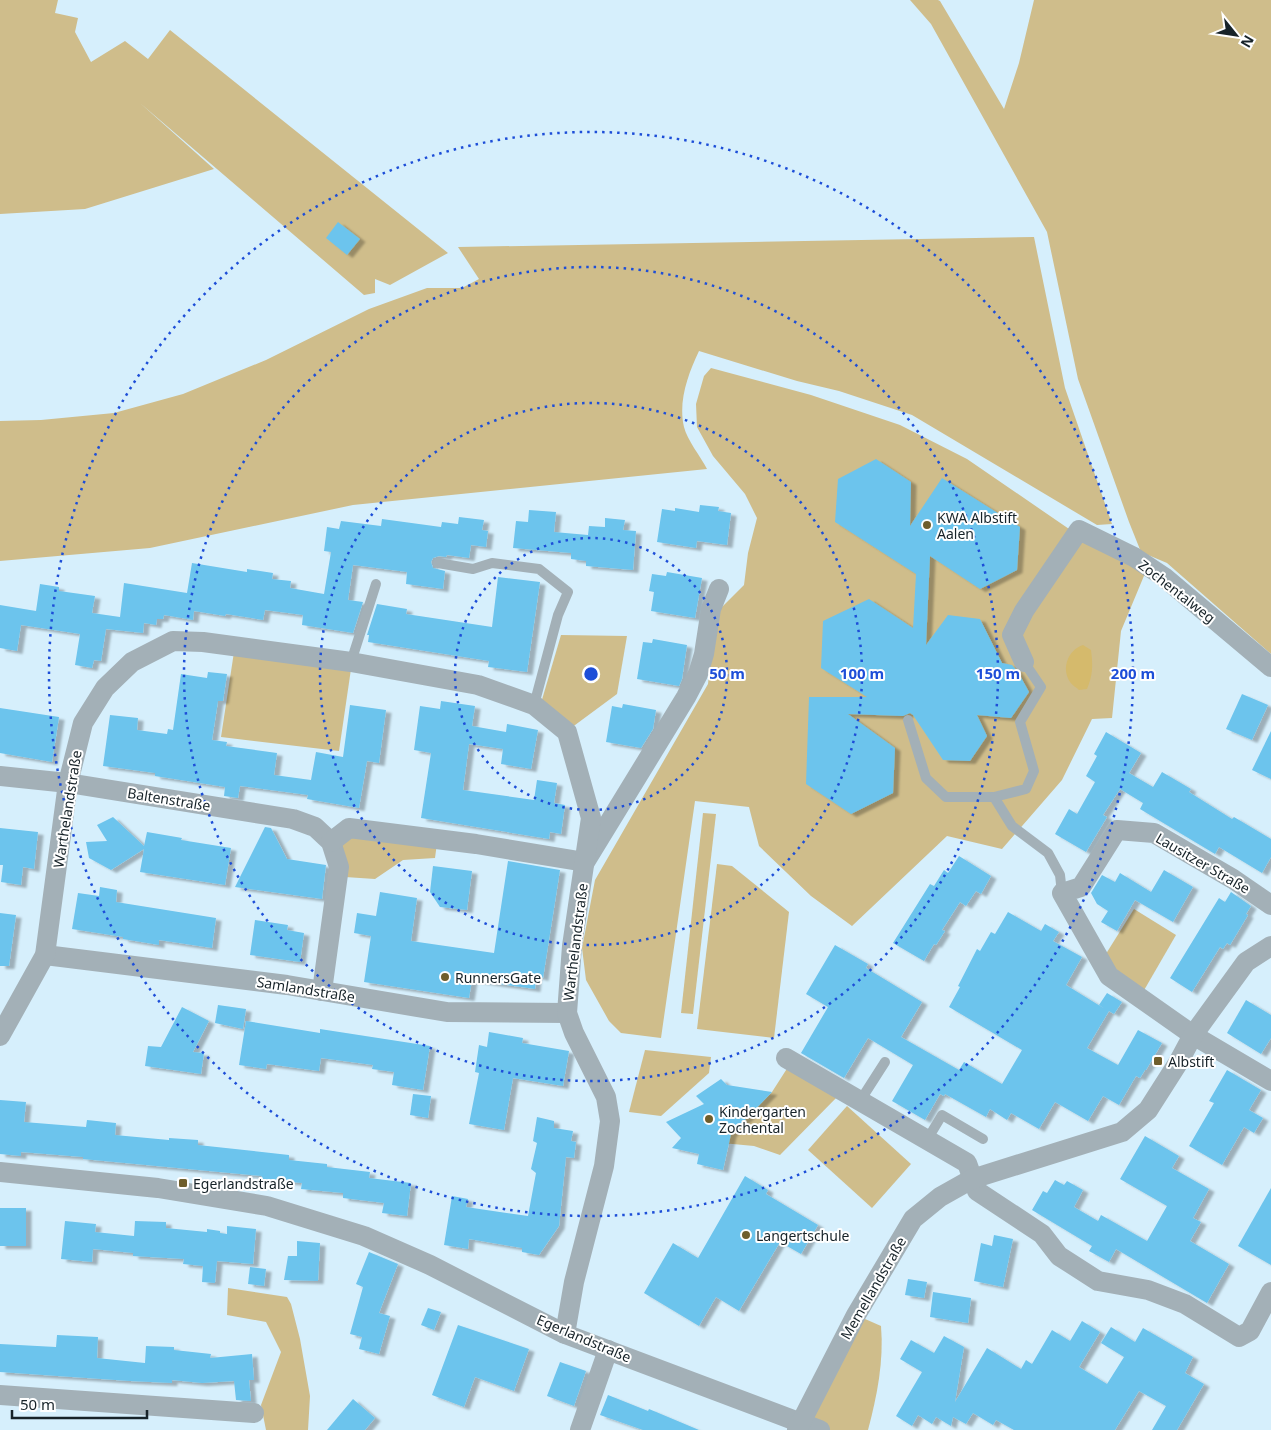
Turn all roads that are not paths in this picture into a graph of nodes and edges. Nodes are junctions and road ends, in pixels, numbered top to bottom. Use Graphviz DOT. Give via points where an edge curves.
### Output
graph roads {
  1 [pos="438,563"];
  2 [pos="376,584"];
  3 [pos="719,589"];
  4 [pos="351,662"];
  5 [pos="1024,662"];
  6 [pos="1271,667"];
  7 [pos="534,705"];
  8 [pos="908,720"];
  9 [pos="0,776"];
  10 [pos="68,783"];
  11 [pos="994,797"];
  12 [pos="331,842"];
  13 [pos="585,862"];
  14 [pos="1062,893"];
  15 [pos="1271,905"];
  16 [pos="1271,946"];
  17 [pos="45,955"];
  18 [pos="322,992"];
  19 [pos="567,1013"];
  20 [pos="1192,1035"];
  21 [pos="0,1036"];
  22 [pos="786,1058"];
  23 [pos="884,1062"];
  24 [pos="1271,1081"];
  25 [pos="860,1101"];
  26 [pos="983,1139"];
  27 [pos="927,1140"];
  28 [pos="0,1172"];
  29 [pos="972,1179"];
  30 [pos="1271,1292"];
  31 [pos="565,1334"];
  32 [pos="608,1350"];
  33 [pos="0,1394"];
  34 [pos="254,1413"];
  35 [pos="799,1426"];
  36 [pos="580,1430"];
  37 [pos="820,1430"];
  1 -- 7 [label="lane" via="473,569 492,563 539,570 568,592 558,615"];
  2 -- 4 [label="lane"];
  3 -- 13 [label="street" via="711,609 698,674"];
  4 -- 7 [label="street, Warthelandstraße" via="478,685"];
  4 -- 10 [label="street, Warthelandstraße" via="204,642 173,641 132,662 105,688 83,723"];
  5 -- 6 [label="street, Zochentalweg" via="1012,635 1024,611 1079,530 1134,557 1164,577"];
  5 -- 11 [label="lane" via="1042,687 1020,722 1034,771 1026,789"];
  7 -- 13 [label="street, Warthelandstraße" via="567,732 591,818"];
  8 -- 11 [label="lane" via="926,778 946,797"];
  9 -- 10 [label="street, Baltenstraße"];
  10 -- 12 [label="street, Baltenstraße" via="293,819 315,827"];
  10 -- 17 [label="street, Warthelandstraße"];
  11 -- 14 [label="lane" via="1012,826 1048,853 1060,875"];
  12 -- 13 [label="street" via="349,828"];
  12 -- 18 [label="street" via="339,868"];
  13 -- 19 [label="street, Warthelandstraße" via="572,946"];
  14 -- 15 [label="street, Lausitzer Straße" via="1081,887 1117,830 1154,833"];
  14 -- 20 [label="street" via="1109,976"];
  16 -- 20 [label="street, Memellandstraße" via="1246,962"];
  17 -- 18 [label="street, Samlandstraße"];
  17 -- 21 [label="street, Warthelandstraße"];
  18 -- 19 [label="street, Samlandstraße" via="447,1012"];
  19 -- 31 [label="street, Warthelandstraße" via="606,1097 610,1121 604,1166 574,1282"];
  20 -- 24 [label="street"];
  20 -- 29 [label="street, Memellandstraße" via="1148,1110 1122,1132"];
  22 -- 25 [label="street"];
  23 -- 25 [label="lane"];
  25 -- 27 [label="street"];
  26 -- 27 [label="lane" via="942,1115"];
  27 -- 29 [label="street" via="967,1163"];
  28 -- 31 [label="street, Egerlandstraße" via="158,1188 267,1206 364,1236 430,1264"];
  29 -- 30 [label="street" via="977,1192 1042,1234 1059,1256 1098,1281 1148,1290 1185,1304 1239,1337 1250,1331"];
  29 -- 35 [label="street, Memellandstraße" via="940,1197 913,1219 856,1315"];
  31 -- 32 [label="street, Egerlandstraße"];
  32 -- 35 [label="street, Egerlandstraße"];
  32 -- 36 [label="street"];
  33 -- 34 [label="street"];
  35 -- 37 [label="street, Egerlandstraße"];
}
